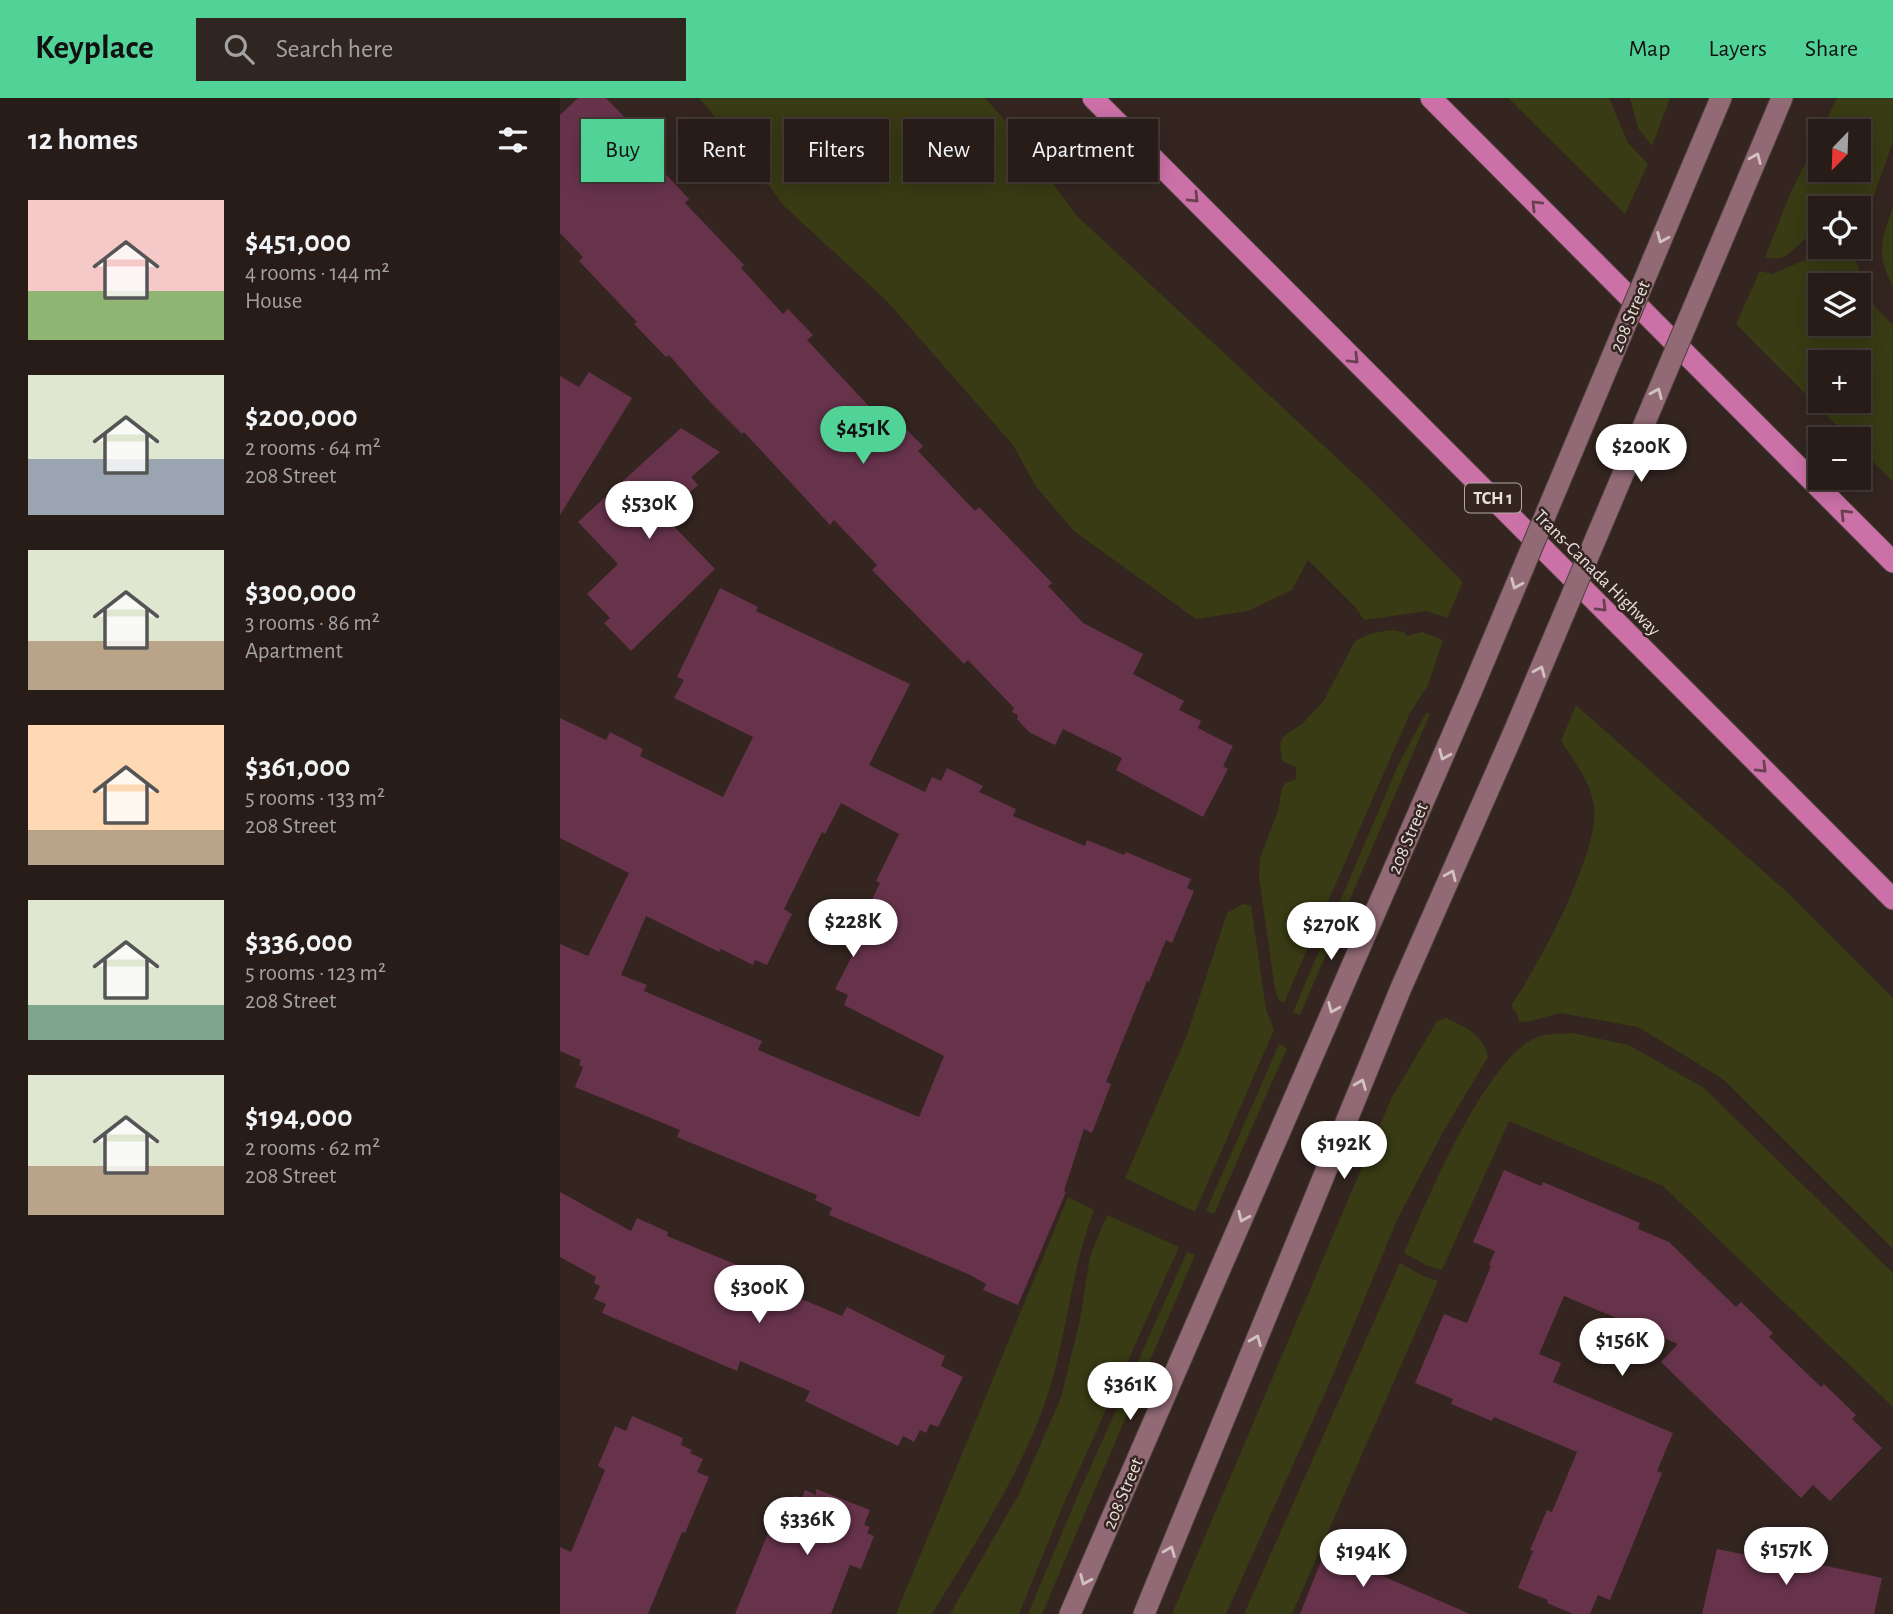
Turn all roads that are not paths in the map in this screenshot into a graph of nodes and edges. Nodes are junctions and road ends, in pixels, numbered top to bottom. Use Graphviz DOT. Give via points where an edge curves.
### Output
graph roads {
  1 [pos="1093,98"];
  2 [pos="1431,98"];
  3 [pos="1721,98"];
  4 [pos="1782,98"];
  5 [pos="1893,562"];
  6 [pos="1893,899"];
  7 [pos="1070,1614"];
  8 [pos="1144,1614"];
  1 -- 6 [label="highway, Trans-Canada Highway / TCH 1, one-way"];
  5 -- 2 [label="highway, one-way"];
  3 -- 7 [label="main road, 208 Street, one-way, bridge" via="1471,692"];
  8 -- 4 [label="main road, one-way, bridge" via="1401,988"];
}
